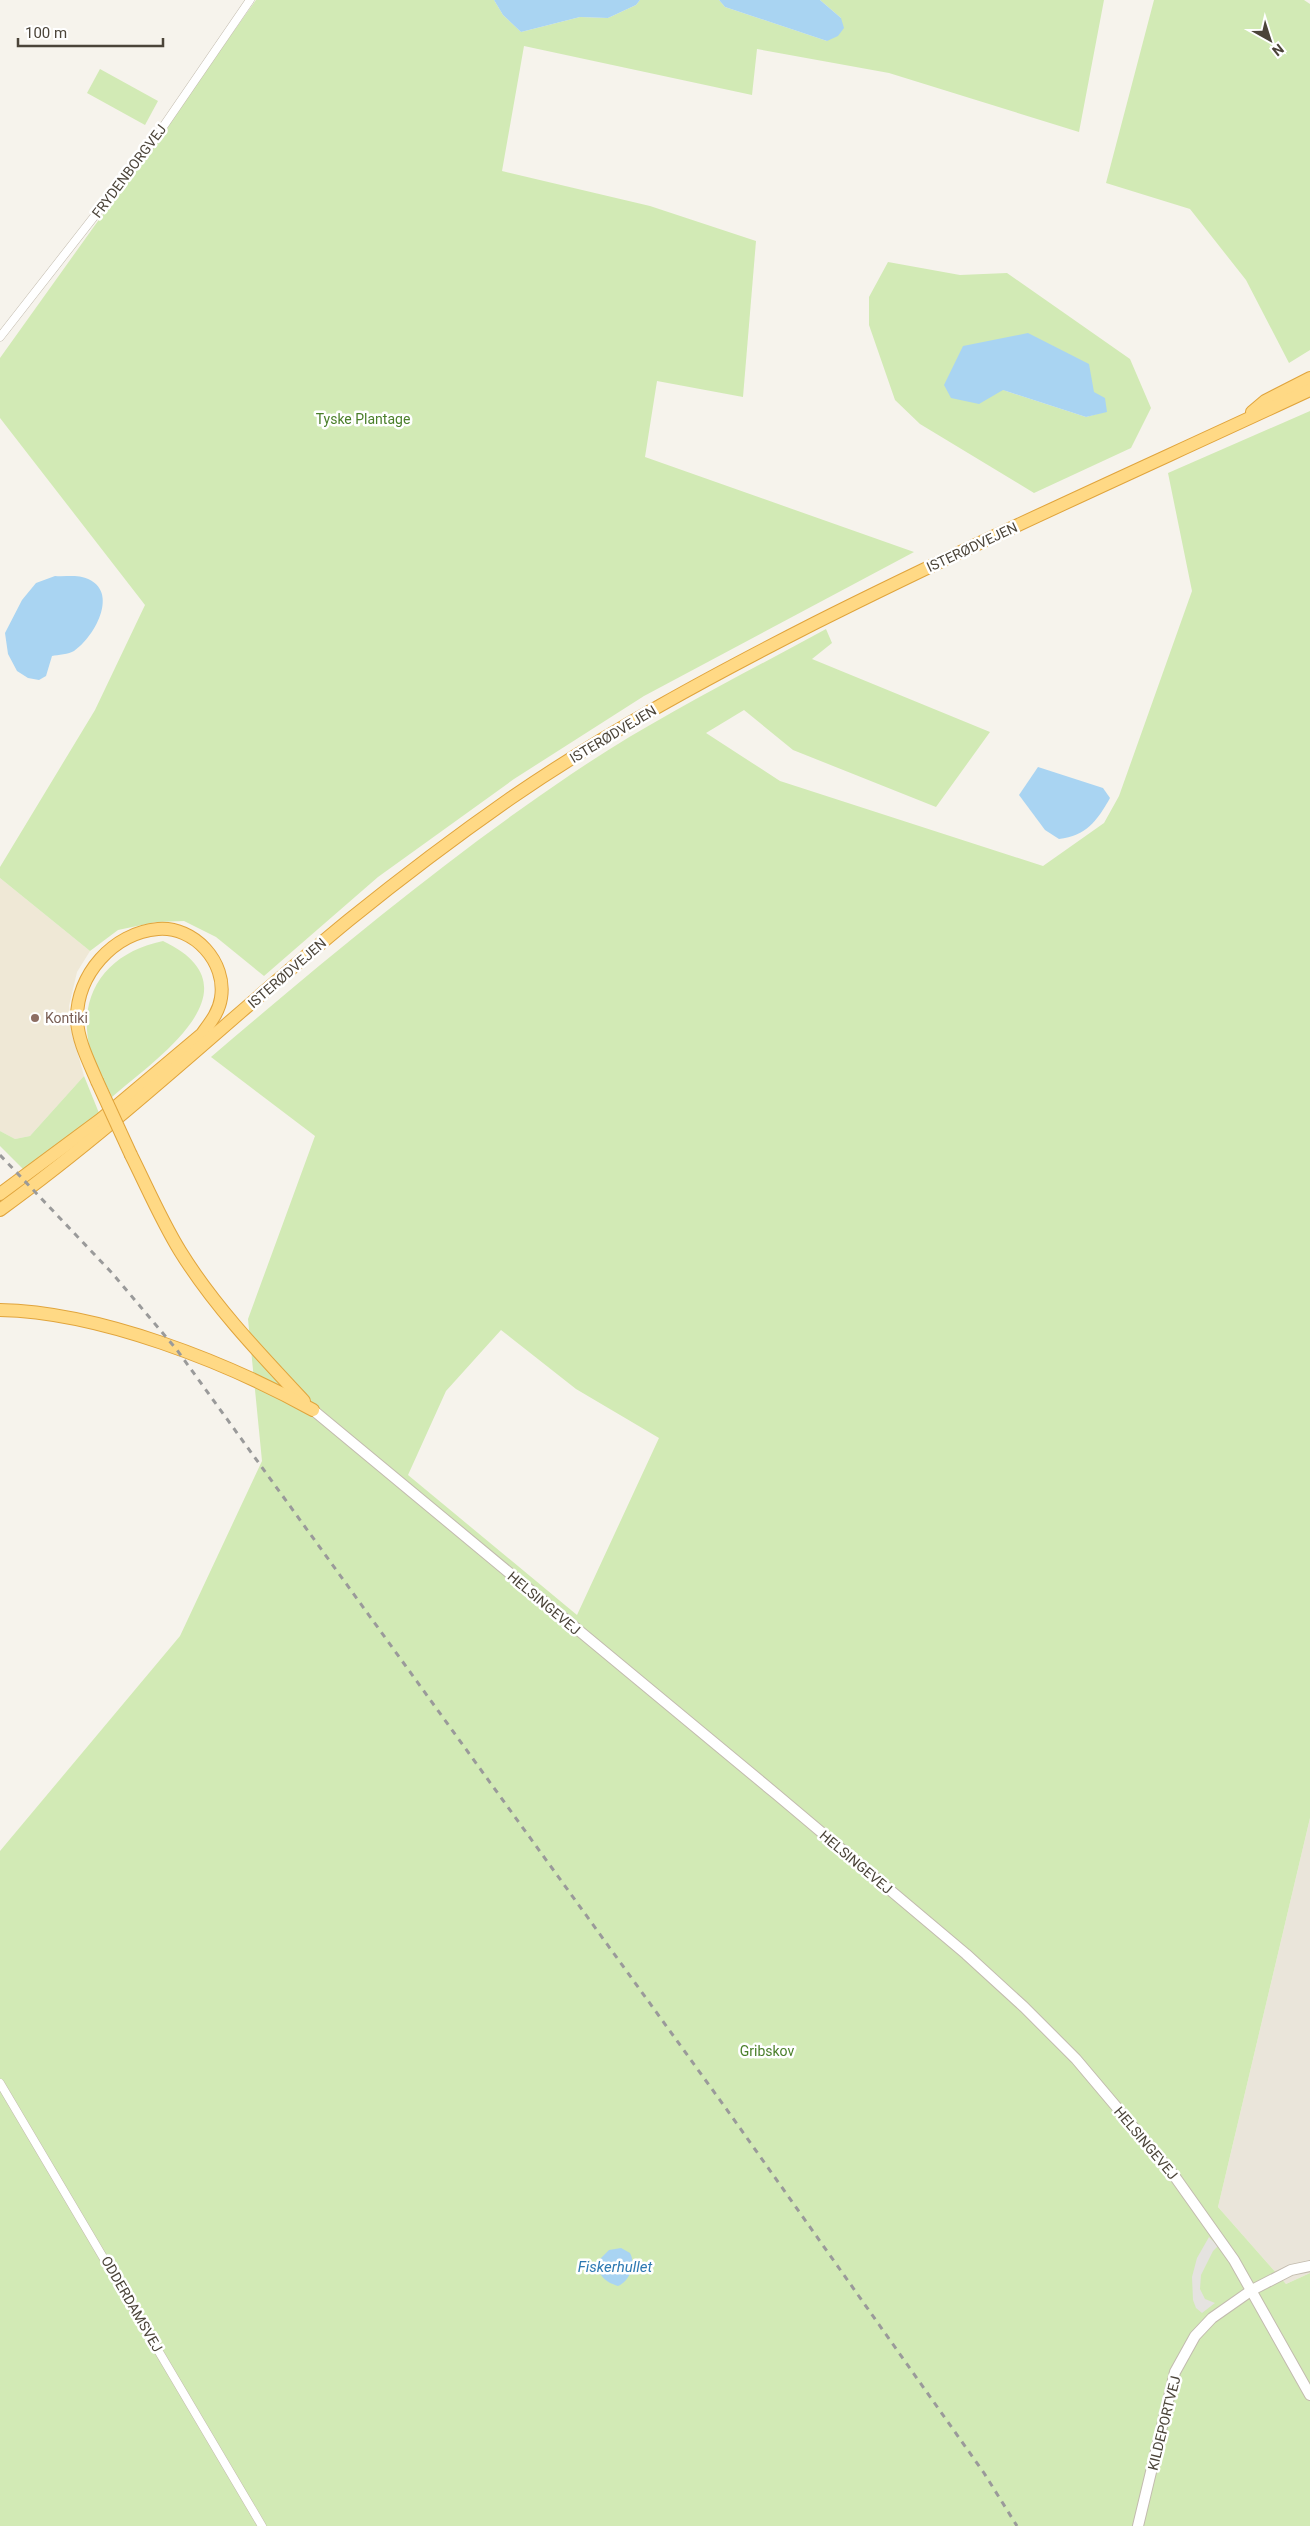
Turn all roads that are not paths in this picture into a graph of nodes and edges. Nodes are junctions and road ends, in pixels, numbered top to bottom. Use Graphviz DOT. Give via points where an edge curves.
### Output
graph roads {
  1 [pos="250,0"];
  2 [pos="0,337"];
  3 [pos="1310,378"];
  4 [pos="1310,390"];
  5 [pos="1233,426"];
  6 [pos="0,1194"];
  7 [pos="0,1210"];
  8 [pos="0,1310"];
  9 [pos="313,1410"];
  10 [pos="0,2083"];
  11 [pos="1310,2266"];
  12 [pos="1252,2290"];
  13 [pos="1310,2395"];
  14 [pos="262,2526"];
  15 [pos="1138,2526"];
  1 -- 2 [label="street, FRYDENBORGVEJ" via="154,140"];
  3 -- 5 [label="highway" via="1265,401"];
  4 -- 5 [label="highway, ISTERØDVEJEN"];
  5 -- 7 [label="highway, ISTERØDVEJEN" via="885,588 733,665 563,764 401,878 117,1120"];
  6 -- 9 [label="highway, bridge" via="101,1119 202,1034 215,1017 221,997 221,976 213,956 198,941 180,932 158,929 118,944 100,958 87,976 79,998 77,1020 81,1042 97,1081 131,1155 179,1250 231,1320"];
  8 -- 9 [label="highway" via="53,1315 128,1333 260,1381"];
  9 -- 12 [label="street, HELSINGEVEJ" via="768,1788 1017,2000 1076,2059 1173,2174 1219,2237"];
  10 -- 14 [label="street, ODDERDAMSVEJ"];
  11 -- 12 [label="street, KILDEPORTVEJ" via="1291,2270"];
  12 -- 13 [label="street, HELSINGEVEJ"];
  12 -- 15 [label="street, KILDEPORTVEJ" via="1232,2302 1200,2330 1175,2372"];
}
